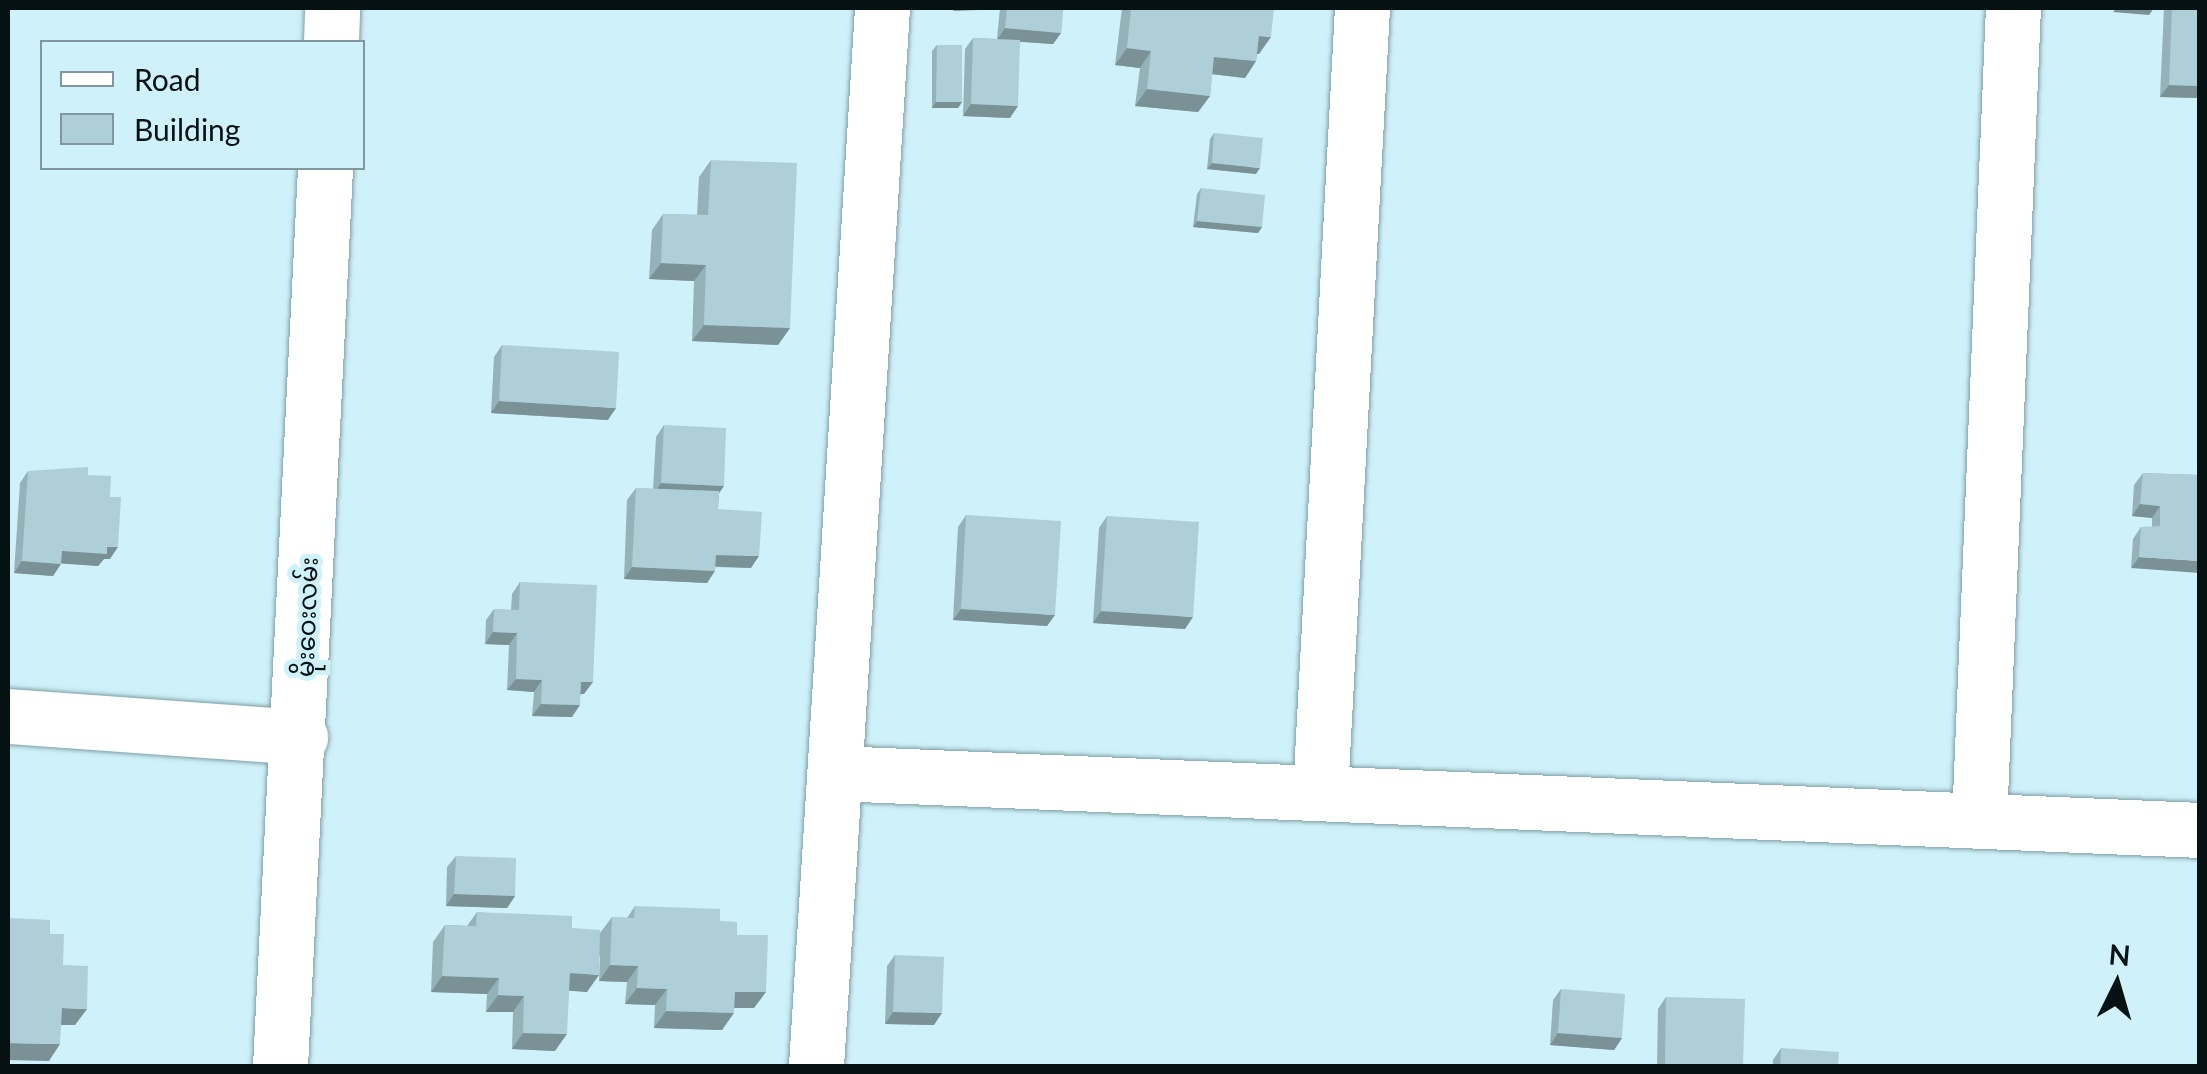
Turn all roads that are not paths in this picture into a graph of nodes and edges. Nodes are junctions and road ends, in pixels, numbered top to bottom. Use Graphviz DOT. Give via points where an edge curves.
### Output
graph roads {
  1 [pos="332,8"];
  2 [pos="882,8"];
  3 [pos="1362,8"];
  4 [pos="2013,8"];
  5 [pos="330,40"];
  6 [pos="325,170"];
  7 [pos="8,716"];
  8 [pos="300,737"];
  9 [pos="835,774"];
  10 [pos="1320,793"];
  11 [pos="1979,820"];
  12 [pos="2200,830"];
  13 [pos="280,1066"];
  14 [pos="816,1066"];
  1 -- 5 [label="street"];
  2 -- 9 [label="street"];
  3 -- 10 [label="street"];
  4 -- 11 [label="street"];
  6 -- 8 [label="street, မိုးဝေးလမ်း"];
  7 -- 8 [label="street"];
  8 -- 13 [label="street, မိုးဝေးလမ်း"];
  9 -- 10 [label="street"];
  9 -- 14 [label="street"];
  10 -- 11 [label="street"];
  11 -- 12 [label="street"];
}
